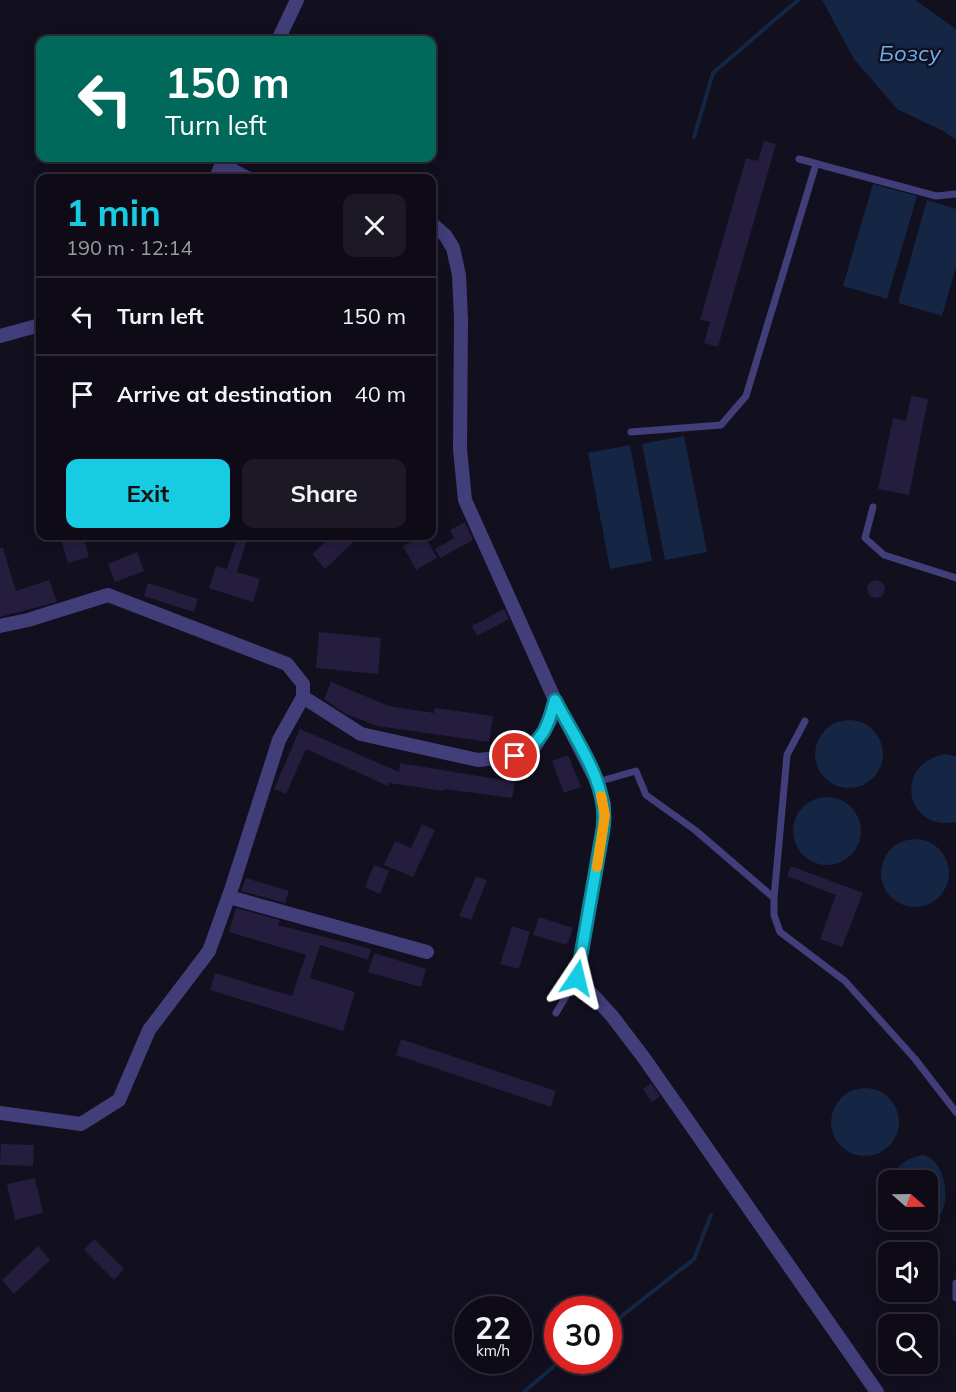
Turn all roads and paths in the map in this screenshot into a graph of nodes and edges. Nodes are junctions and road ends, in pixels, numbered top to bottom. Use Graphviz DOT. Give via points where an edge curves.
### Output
graph roads {
  1 [pos="297,0"];
  2 [pos="280,36"];
  3 [pos="799,159"];
  4 [pos="224,162"];
  5 [pos="816,164"];
  6 [pos="241,174"];
  7 [pos="956,194"];
  8 [pos="436,227"];
  9 [pos="36,326"];
  10 [pos="0,336"];
  11 [pos="630,432"];
  12 [pos="873,507"];
  13 [pos="956,578"];
  14 [pos="0,626"];
  15 [pos="303,697"];
  16 [pos="555,700"];
  17 [pos="806,721"];
  18 [pos="597,782"];
  19 [pos="229,897"];
  20 [pos="774,898"];
  21 [pos="427,952"];
  22 [pos="577,978"];
  23 [pos="556,1013"];
  24 [pos="956,1112"];
  25 [pos="0,1113"];
  26 [pos="956,1283"];
  27 [pos="956,1298"];
  28 [pos="877,1392"];
  1 -- 2 [label="street"];
  3 -- 5 [label="lane"];
  4 -- 6 [label="street"];
  5 -- 7 [label="lane" via="936,196"];
  5 -- 11 [label="lane" via="746,396 721,425"];
  8 -- 16 [label="street" via="453,248 459,275 460,449 465,500"];
  9 -- 10 [label="street"];
  12 -- 13 [label="lane" via="865,538 884,555"];
  14 -- 15 [label="street" via="108,595 287,664 303,684"];
  15 -- 16 [label="street" via="362,734 478,760 515,756 536,745 550,721"];
  15 -- 19 [label="street" via="279,740"];
  16 -- 18 [label="street"];
  17 -- 20 [label="lane" via="787,755"];
  18 -- 20 [label="lane" via="636,771 646,795 695,830"];
  18 -- 22 [label="street" via="605,815"];
  19 -- 21 [label="street"];
  19 -- 25 [label="street" via="209,951 149,1030 118,1100 81,1124"];
  20 -- 24 [label="lane" via="780,932 844,981 915,1059"];
  22 -- 23 [label="lane"];
  22 -- 28 [label="street" via="644,1058"];
  26 -- 27 [label="lane"];
}
